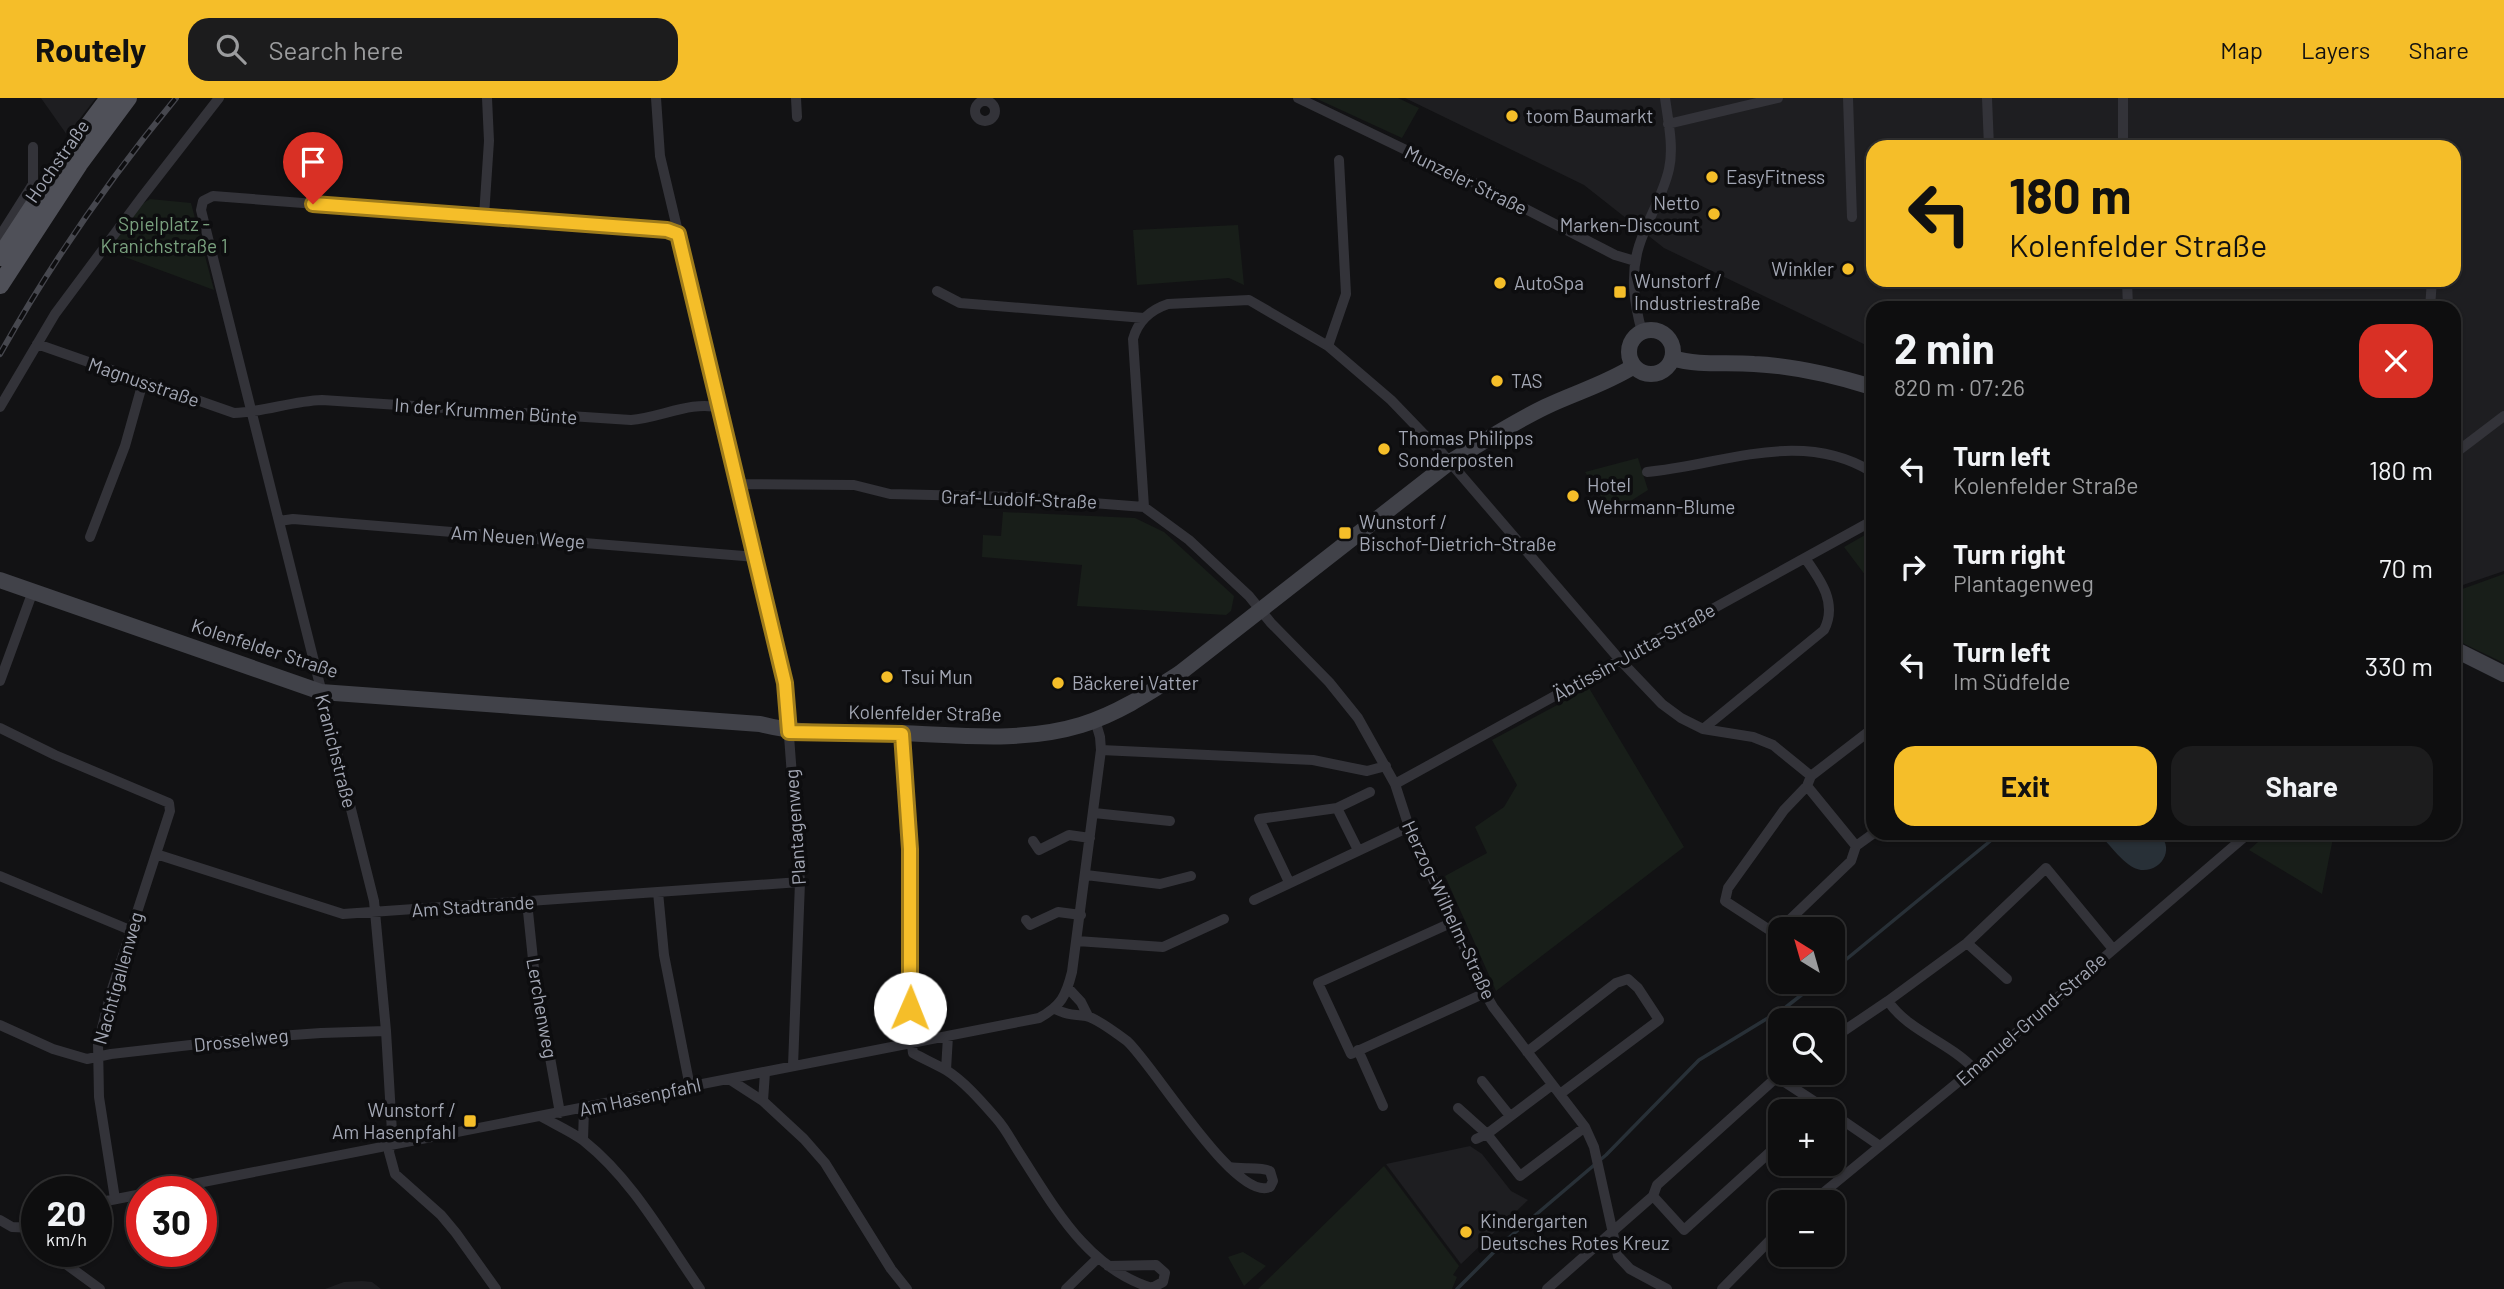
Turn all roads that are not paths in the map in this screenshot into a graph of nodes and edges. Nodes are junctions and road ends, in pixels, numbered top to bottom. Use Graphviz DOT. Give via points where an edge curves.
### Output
graph roads {
  1 [pos="109,98"];
  2 [pos="128,98"];
  3 [pos="219,98"];
  4 [pos="488,98"];
  5 [pos="656,98"];
  6 [pos="796,98"];
  7 [pos="1297,98"];
  8 [pos="1665,98"];
  9 [pos="1778,98"];
  10 [pos="1848,98"];
  11 [pos="1987,98"];
  12 [pos="2123,98"];
  13 [pos="797,117"];
  14 [pos="1668,124"];
  15 [pos="1989,140"];
  16 [pos="2123,140"];
  17 [pos="33,147"];
  18 [pos="1339,160"];
  19 [pos="484,216"];
  20 [pos="1852,217"];
  21 [pos="678,234"];
  22 [pos="0,236"];
  23 [pos="0,257"];
  24 [pos="1635,261"];
  25 [pos="0,285"];
  26 [pos="937,291"];
  27 [pos="1144,318"];
  28 [pos="1642,332"];
  29 [pos="37,344"];
  30 [pos="1328,346"];
  31 [pos="1672,358"];
  32 [pos="1634,366"];
  33 [pos="143,382"];
  34 [pos="1866,385"];
  35 [pos="0,407"];
  36 [pos="720,408"];
  37 [pos="252,412"];
  38 [pos="2504,416"];
  39 [pos="2461,449"];
  40 [pos="1450,462"];
  41 [pos="1866,470"];
  42 [pos="1647,472"];
  43 [pos="739,484"];
  44 [pos="1143,507"];
  45 [pos="279,521"];
  46 [pos="1866,524"];
  47 [pos="90,537"];
  48 [pos="756,556"];
  49 [pos="1805,558"];
  50 [pos="0,580"];
  51 [pos="33,591"];
  52 [pos="1261,610"];
  53 [pos="2461,652"];
  54 [pos="1620,660"];
  55 [pos="2504,674"];
  56 [pos="0,681"];
  57 [pos="321,692"];
  58 [pos="1095,720"];
  59 [pos="0,728"];
  60 [pos="1703,729"];
  61 [pos="789,732"];
  62 [pos="902,734"];
  63 [pos="1866,734"];
  64 [pos="1101,750"];
  65 [pos="1386,766"];
  66 [pos="1809,781"];
  67 [pos="1395,784"];
  68 [pos="1370,792"];
  69 [pos="1337,808"];
  70 [pos="1094,813"];
  71 [pos="1170,821"];
  72 [pos="1409,827"];
  73 [pos="1090,838"];
  74 [pos="1866,839"];
  75 [pos="2241,840"];
  76 [pos="1033,841"];
  77 [pos="1856,846"];
  78 [pos="1358,850"];
  79 [pos="156,854"];
  80 [pos="1086,874"];
  81 [pos="0,876"];
  82 [pos="1191,876"];
  83 [pos="800,882"];
  84 [pos="1289,882"];
  85 [pos="658,892"];
  86 [pos="1254,900"];
  87 [pos="527,902"];
  88 [pos="375,913"];
  89 [pos="1081,915"];
  90 [pos="1224,919"];
  91 [pos="1026,920"];
  92 [pos="1453,922"];
  93 [pos="130,930"];
  94 [pos="1077,941"];
  95 [pos="1967,943"];
  96 [pos="2113,949"];
  97 [pos="2007,979"];
  98 [pos="1068,988"];
  99 [pos="1485,993"];
  100 [pos="1888,1001"];
  101 [pos="1055,1009"];
  102 [pos="1088,1016"];
  103 [pos="0,1025"];
  104 [pos="1845,1030"];
  105 [pos="386,1031"];
  106 [pos="948,1036"];
  107 [pos="910,1044"];
  108 [pos="1358,1051"];
  109 [pos="1527,1052"];
  110 [pos="97,1059"];
  111 [pos="793,1066"];
  112 [pos="1974,1069"];
  113 [pos="946,1070"];
  114 [pos="765,1072"];
  115 [pos="729,1079"];
  116 [pos="1482,1081"];
  117 [pos="690,1087"];
  118 [pos="1556,1089"];
  119 [pos="1808,1099"];
  120 [pos="763,1101"];
  121 [pos="1383,1106"];
  122 [pos="1458,1108"];
  123 [pos="584,1109"];
  124 [pos="560,1113"];
  125 [pos="1510,1116"];
  126 [pos="542,1117"];
  127 [pos="1845,1124"];
  128 [pos="1585,1127"];
  129 [pos="1482,1137"];
  130 [pos="583,1140"];
  131 [pos="390,1146"];
  132 [pos="1880,1146"];
  133 [pos="1768,1154"];
  134 [pos="1229,1167"];
  135 [pos="217,1179"];
  136 [pos="1827,1190"];
  137 [pos="1653,1196"];
  138 [pos="126,1197"];
  139 [pos="115,1199"];
  140 [pos="112,1200"];
  141 [pos="0,1220"];
  142 [pos="21,1228"];
  143 [pos="1611,1232"];
  144 [pos="1768,1242"];
  145 [pos="1098,1258"];
  146 [pos="1108,1266"];
  147 [pos="70,1267"];
  148 [pos="100,1289"];
  149 [pos="496,1289"];
  150 [pos="700,1289"];
  151 [pos="907,1289"];
  152 [pos="1066,1289"];
  153 [pos="1547,1289"];
  154 [pos="1666,1289"];
  155 [pos="1722,1289"];
  1 -- 23 [label="main road, Hochstraße"];
  2 -- 25 [label="main road, Hochstraße"];
  3 -- 29 [label="street" via="94,261"];
  4 -- 19 [label="street"];
  5 -- 21 [label="street, Plantagenweg" via="660,156"];
  6 -- 13 [label="street"];
  7 -- 24 [label="street, Munzeler Straße"];
  8 -- 14 [label="street"];
  9 -- 14 [label="street"];
  10 -- 20 [label="street"];
  11 -- 15 [label="street"];
  12 -- 16 [label="street"];
  14 -- 24 [label="street" via="1670,166"];
  17 -- 22 [label="street" via="33,184"];
  18 -- 30 [label="street" via="1346,294"];
  19 -- 21 [label="street"];
  19 -- 37 [label="street, Kranichstraße" via="213,196 203,201 201,210"];
  21 -- 36 [label="street, Plantagenweg"];
  24 -- 28 [label="street" via="1633,282"];
  26 -- 27 [label="street" via="960,303"];
  27 -- 30 [label="street" via="1168,304 1249,300"];
  27 -- 44 [label="street" via="1133,339"];
  28 -- 31 [label="main road" via="1656,331 1668,338"];
  28 -- 32 [label="main road" via="1630,347"];
  29 -- 33 [label="street, Magnusstraße"];
  29 -- 35 [label="street"];
  30 -- 40 [label="street" via="1391,400"];
  31 -- 32 [label="main road" via="1664,369 1652,374"];
  31 -- 34 [label="main road" via="1784,366"];
  32 -- 40 [label="main road, Kolenfelder Straße" via="1544,408"];
  33 -- 37 [label="street, Magnusstraße" via="234,413"];
  33 -- 47 [label="street" via="125,446"];
  36 -- 37 [label="street, In der Krummen Bünte" via="708,405 631,421 322,400 300,400"];
  36 -- 43 [label="street, Plantagenweg"];
  37 -- 45 [label="street, Kranichstraße"];
  38 -- 39 [label="street"];
  40 -- 52 [label="main road, Kolenfelder Straße"];
  40 -- 54 [label="street"];
  41 -- 42 [label="street" via="1820,453 1787,450"];
  43 -- 44 [label="street, Graf-Ludolf-Straße" via="854,485 890,494"];
  43 -- 48 [label="street, Plantagenweg"];
  44 -- 52 [label="street" via="1189,540"];
  45 -- 48 [label="street, Am Neuen Wege"];
  45 -- 57 [label="street, Kranichstraße"];
  46 -- 49 [label="street, Äbtissin-Jutta-Straße"];
  48 -- 61 [label="street, Plantagenweg" via="785,683"];
  49 -- 54 [label="street, Äbtissin-Jutta-Straße"];
  49 -- 60 [label="street" via="1829,599 1829,621 1824,630"];
  50 -- 51 [label="main road, Kolenfelder Straße"];
  51 -- 56 [label="street"];
  51 -- 57 [label="main road, Kolenfelder Straße"];
  52 -- 58 [label="main road, Kolenfelder Straße" via="1180,673"];
  52 -- 65 [label="street, Herzog-Wilhelm-Straße" via="1358,718"];
  53 -- 55 [label="main road"];
  54 -- 60 [label="street" via="1662,704"];
  54 -- 67 [label="street, Äbtissin-Jutta-Straße"];
  57 -- 61 [label="main road, Kolenfelder Straße" via="760,724"];
  57 -- 88 [label="street, Kranichstraße"];
  58 -- 62 [label="main road, Kolenfelder Straße" via="1026,734"];
  58 -- 64 [label="street"];
  59 -- 79 [label="street, Nachtigallenweg" via="169,803"];
  60 -- 66 [label="street" via="1773,745"];
  61 -- 62 [label="main road, Kolenfelder Straße"];
  61 -- 83 [label="street, Plantagenweg"];
  62 -- 107 [label="street" via="910,849"];
  63 -- 66 [label="street"];
  64 -- 65 [label="street" via="1313,760 1367,771"];
  64 -- 70 [label="street"];
  65 -- 67 [label="street, Herzog-Wilhelm-Straße"];
  66 -- 77 [label="street"];
  66 -- 77 [label="street" via="1728,888 1725,901 1777,931 1851,861"];
  67 -- 72 [label="street, Herzog-Wilhelm-Straße"];
  68 -- 69 [label="street"];
  69 -- 78 [label="street"];
  69 -- 84 [label="street" via="1259,819"];
  70 -- 71 [label="street"];
  70 -- 73 [label="street"];
  72 -- 78 [label="street"];
  72 -- 92 [label="street, Herzog-Wilhelm-Straße"];
  73 -- 76 [label="street" via="1069,835 1039,850"];
  73 -- 80 [label="street"];
  74 -- 77 [label="street"];
  75 -- 96 [label="street, Emanuel-Grund-Straße"];
  78 -- 84 [label="street"];
  79 -- 88 [label="street, Am Stadtrande" via="343,914"];
  79 -- 93 [label="street, Nachtigallenweg"];
  80 -- 82 [label="street" via="1160,884"];
  80 -- 89 [label="street"];
  81 -- 93 [label="street"];
  83 -- 85 [label="street, Am Stadtrande"];
  83 -- 111 [label="street, Plantagenweg"];
  84 -- 86 [label="street"];
  85 -- 87 [label="street, Am Stadtrande"];
  85 -- 117 [label="street" via="664,955"];
  87 -- 88 [label="street, Am Stadtrande"];
  87 -- 124 [label="street, Lerchenweg"];
  88 -- 105 [label="street, Kranichstraße"];
  89 -- 91 [label="street" via="1058,912 1030,925"];
  89 -- 94 [label="street"];
  90 -- 94 [label="street" via="1163,947"];
  92 -- 99 [label="street, Herzog-Wilhelm-Straße"];
  92 -- 108 [label="street" via="1318,983 1351,1054"];
  93 -- 110 [label="street, Nachtigallenweg"];
  94 -- 98 [label="street"];
  95 -- 96 [label="street" via="2046,868"];
  95 -- 97 [label="street"];
  95 -- 100 [label="street"];
  96 -- 112 [label="street, Emanuel-Grund-Straße"];
  98 -- 101 [label="street"];
  98 -- 102 [label="street"];
  99 -- 108 [label="street"];
  99 -- 109 [label="street, Herzog-Wilhelm-Straße"];
  100 -- 104 [label="street"];
  100 -- 112 [label="street" via="1896,1013 1962,1056"];
  101 -- 102 [label="street" via="1070,1016"];
  101 -- 106 [label="street, Am Hasenpfahl" via="1039,1018"];
  102 -- 134 [label="street" via="1137,1050"];
  103 -- 110 [label="street" via="76,1057"];
  105 -- 110 [label="street, Drosselweg" via="252,1038"];
  105 -- 131 [label="street, Kranichstraße"];
  106 -- 107 [label="street, Am Hasenpfahl"];
  106 -- 113 [label="street"];
  107 -- 111 [label="street, Am Hasenpfahl"];
  107 -- 113 [label="street" via="912,1053"];
  108 -- 121 [label="street"];
  109 -- 118 [label="street, Herzog-Wilhelm-Straße"];
  109 -- 118 [label="street" via="1616,983 1628,979 1638,988 1659,1020"];
  110 -- 139 [label="street, Nachtigallenweg"];
  111 -- 114 [label="street, Am Hasenpfahl"];
  112 -- 132 [label="street, Emanuel-Grund-Straße"];
  113 -- 145 [label="street" via="998,1120 1060,1219"];
  114 -- 115 [label="street, Am Hasenpfahl"];
  114 -- 120 [label="street"];
  115 -- 117 [label="street, Am Hasenpfahl"];
  115 -- 120 [label="street"];
  116 -- 125 [label="street"];
  117 -- 123 [label="street, Am Hasenpfahl"];
  118 -- 125 [label="street"];
  118 -- 128 [label="street, Herzog-Wilhelm-Straße"];
  119 -- 137 [label="street" via="1777,1077 1657,1185"];
  120 -- 151 [label="street" via="825,1163"];
  122 -- 129 [label="street"];
  123 -- 124 [label="street, Am Hasenpfahl"];
  123 -- 130 [label="street"];
  124 -- 126 [label="street, Am Hasenpfahl"];
  125 -- 129 [label="street"];
  126 -- 130 [label="street"];
  126 -- 131 [label="street, Am Hasenpfahl"];
  127 -- 132 [label="street"];
  128 -- 129 [label="street" via="1520,1176"];
  128 -- 143 [label="street, Herzog-Wilhelm-Straße" via="1596,1154"];
  130 -- 150 [label="street" via="641,1203"];
  131 -- 135 [label="street, Am Hasenpfahl"];
  131 -- 149 [label="street, Kranichstraße" via="395,1174 449,1224"];
  132 -- 136 [label="street, Emanuel-Grund-Straße"];
  133 -- 137 [label="street" via="1684,1230"];
  137 -- 143 [label="street"];
  138 -- 139 [label="street"];
  139 -- 140 [label="street"];
  141 -- 142 [label="street"];
  143 -- 153 [label="street"];
  143 -- 154 [label="street, Herzog-Wilhelm-Straße" via="1623,1263"];
  144 -- 155 [label="street"];
  145 -- 146 [label="street"];
  145 -- 152 [label="street"];
  146 -- 146 [label="street" via="1120,1276 1152,1288 1163,1282 1165,1273 1156,1265"];
  147 -- 148 [label="street"];
}
